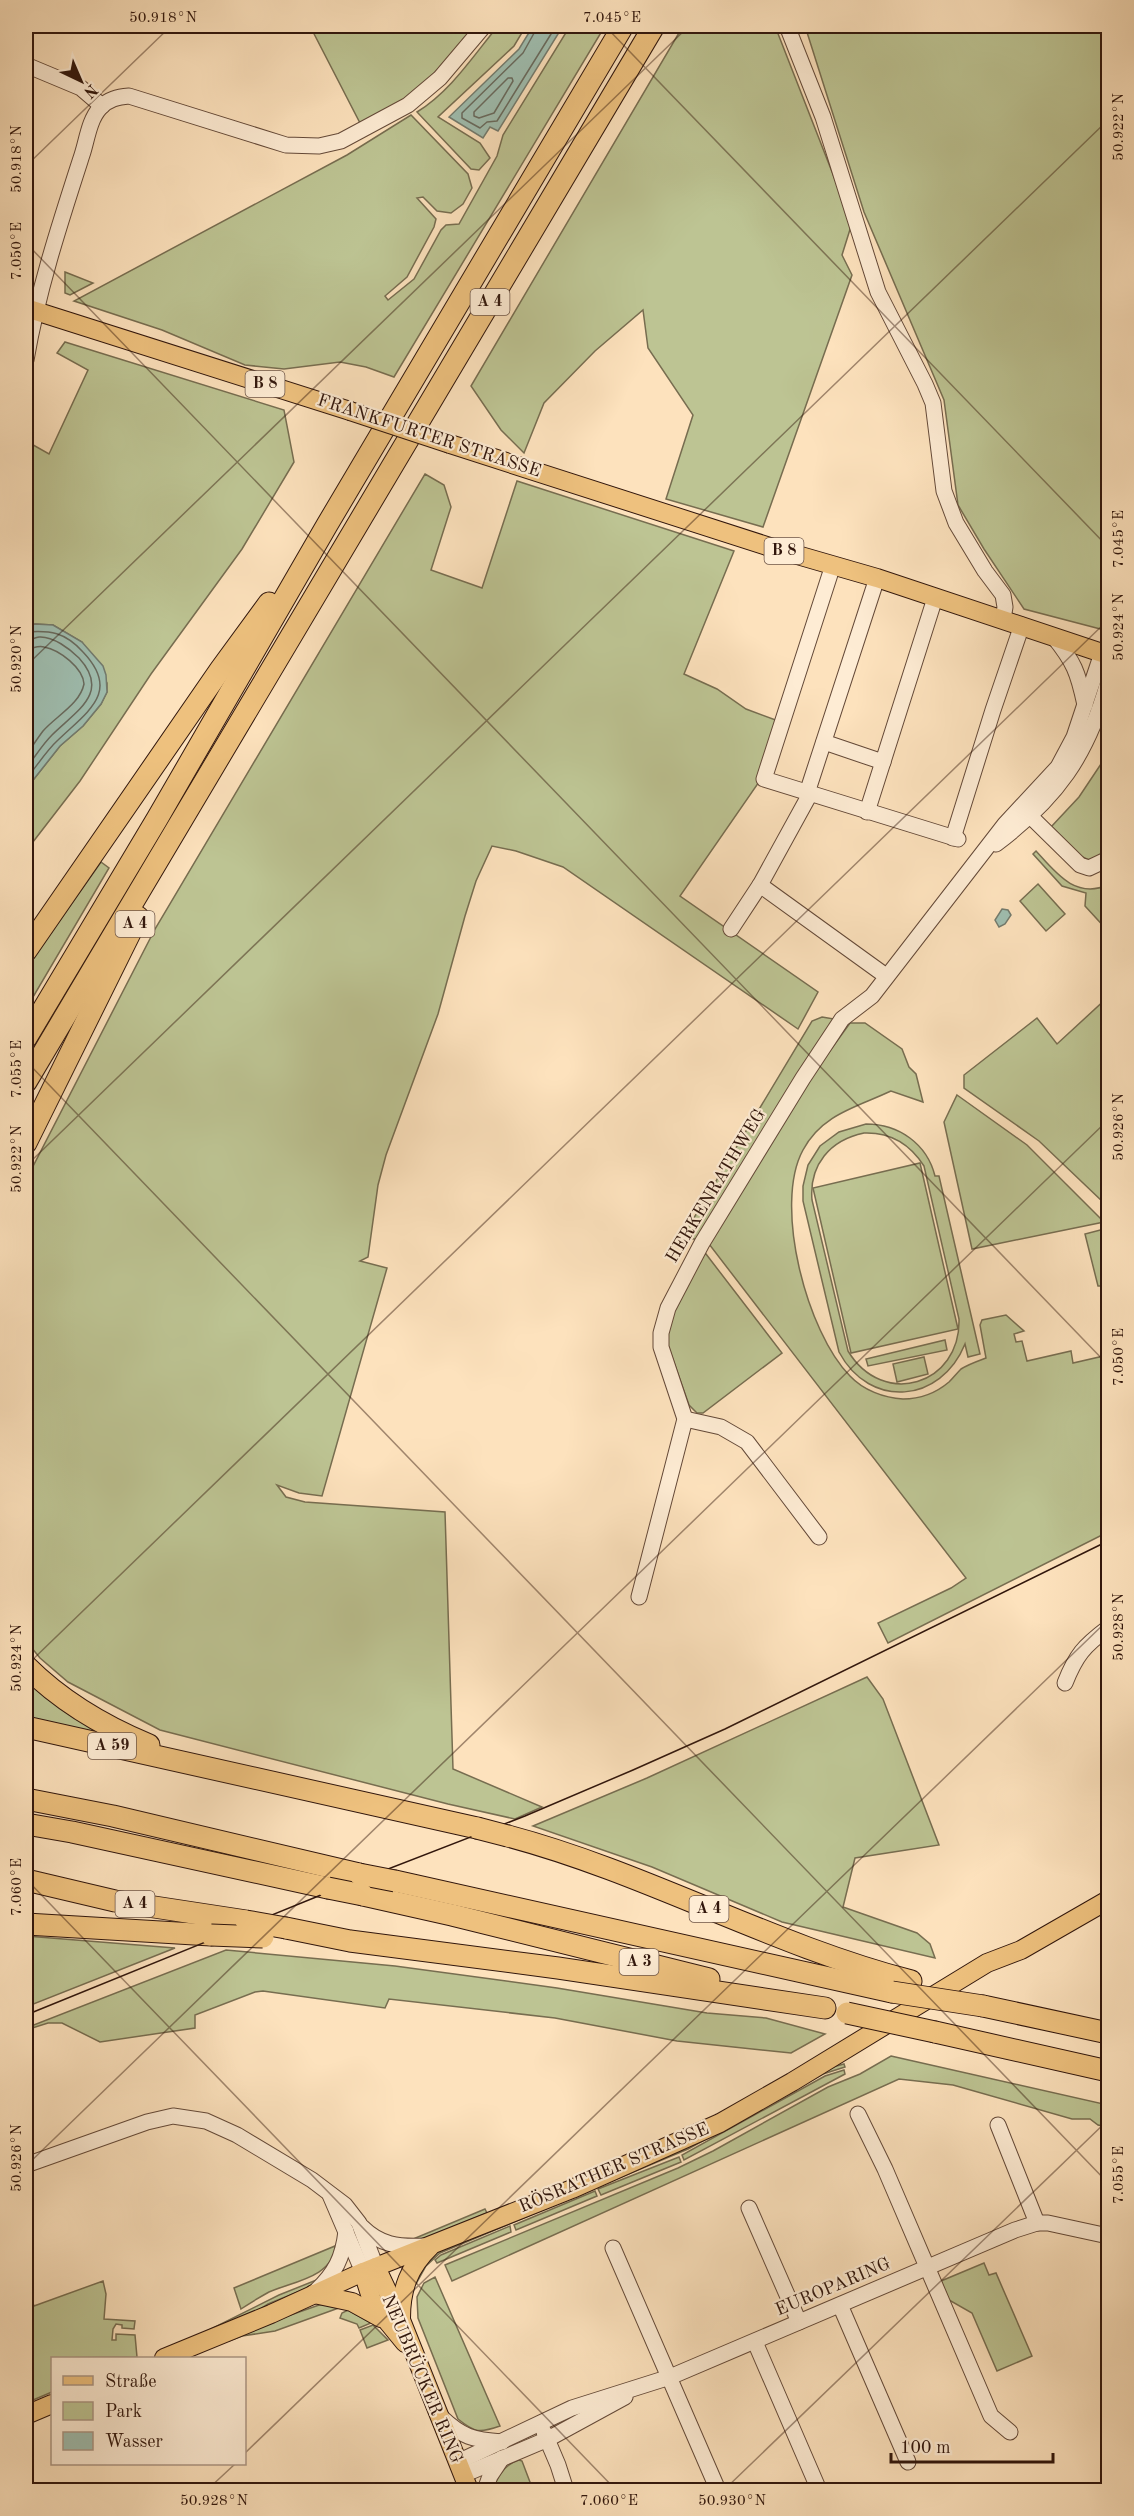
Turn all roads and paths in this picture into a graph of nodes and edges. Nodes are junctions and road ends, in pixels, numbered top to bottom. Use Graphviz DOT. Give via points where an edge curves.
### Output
graph roads {
  1 [pos="484,26"];
  2 [pos="623,26"];
  3 [pos="654,26"];
  4 [pos="787,26"];
  5 [pos="26,65"];
  6 [pos="102,106"];
  7 [pos="31,309"];
  8 [pos="26,360"];
  9 [pos="327,525"];
  10 [pos="833,565"];
  11 [pos="877,578"];
  12 [pos="935,597"];
  13 [pos="1003,619"];
  14 [pos="1022,625"];
  15 [pos="1053,636"];
  16 [pos="1106,654"];
  17 [pos="1108,682"];
  18 [pos="249,707"];
  19 [pos="1085,707"];
  20 [pos="1104,711"];
  21 [pos="824,742"];
  22 [pos="883,762"];
  23 [pos="808,793"];
  24 [pos="867,812"];
  25 [pos="1026,812"];
  26 [pos="1108,860"];
  27 [pos="760,885"];
  28 [pos="731,929"];
  29 [pos="26,951"];
  30 [pos="886,976"];
  31 [pos="26,1038"];
  32 [pos="26,1082"];
  33 [pos="26,1143"];
  34 [pos="685,1419"];
  35 [pos="819,1537"];
  36 [pos="639,1597"];
  37 [pos="1108,1628"];
  38 [pos="26,1666"];
  39 [pos="1065,1683"];
  40 [pos="26,1727"];
  41 [pos="199,1766"];
  42 [pos="26,1799"];
  43 [pos="26,1824"];
  44 [pos="26,1880"];
  45 [pos="1108,1900"];
  46 [pos="26,1924"];
  47 [pos="350,1941"];
  48 [pos="983,2006"];
  49 [pos="825,2008"];
  50 [pos="1108,2033"];
  51 [pos="1108,2071"];
  52 [pos="858,2114"];
  53 [pos="998,2125"];
  54 [pos="26,2165"];
  55 [pos="749,2208"];
  56 [pos="1037,2223"];
  57 [pos="352,2227"];
  58 [pos="1108,2236"];
  59 [pos="432,2245"];
  60 [pos="613,2248"];
  61 [pos="927,2268"];
  62 [pos="370,2269"];
  63 [pos="313,2294"];
  64 [pos="840,2305"];
  65 [pos="392,2320"];
  66 [pos="799,2322"];
  67 [pos="755,2342"];
  68 [pos="166,2357"];
  69 [pos="670,2377"];
  70 [pos="644,2387"];
  71 [pos="51,2404"];
  72 [pos="438,2414"];
  73 [pos="26,2415"];
  74 [pos="540,2424"];
  75 [pos="1010,2432"];
  76 [pos="548,2439"];
  77 [pos="502,2442"];
  78 [pos="502,2458"];
  79 [pos="908,2462"];
  80 [pos="463,2476"];
  81 [pos="485,2490"];
  82 [pos="566,2490"];
  83 [pos="718,2490"];
  84 [pos="819,2490"];
  1 -- 6 [label="street" via="445,73 408,105 340,141 319,146 286,145 129,96 116,97"];
  2 -- 9 [label="highway, A 4"];
  3 -- 18 [label="highway, A 4"];
  4 -- 13 [label="street" via="824,117 878,292 933,403 944,491 956,523 1003,595"];
  5 -- 6 [label="street" via="81,88"];
  6 -- 7 [label="street" via="93,118"];
  7 -- 8 [label="street"];
  7 -- 10 [label="main road, FRANKFURTER STRASSE / B 8, bridge"];
  9 -- 29 [label="highway, A 4" via="220,670"];
  9 -- 31 [label="highway"];
  10 -- 11 [label="main road, FRANKFURTER STRASSE / B 8"];
  10 -- 23 [label="street" via="764,779"];
  11 -- 12 [label="main road, FRANKFURTER STRASSE / B 8"];
  11 -- 21 [label="street"];
  12 -- 13 [label="main road, FRANKFURTER STRASSE / B 8"];
  12 -- 22 [label="street"];
  13 -- 14 [label="main road, FRANKFURTER STRASSE / B 8"];
  14 -- 15 [label="main road, FRANKFURTER STRASSE / B 8"];
  14 -- 24 [label="street" via="956,838"];
  15 -- 16 [label="main road, FRANKFURTER STRASSE / B 8"];
  15 -- 19 [label="street" via="1078,674"];
  16 -- 19 [label="street"];
  17 -- 20 [label="street"];
  18 -- 32 [label="highway"];
  18 -- 33 [label="highway, A 4" via="153,887"];
  19 -- 25 [label="street" via="1058,767"];
  20 -- 25 [label="street" via="1068,774"];
  21 -- 22 [label="street"];
  21 -- 23 [label="street"];
  22 -- 24 [label="street"];
  23 -- 24 [label="street"];
  23 -- 27 [label="street"];
  25 -- 26 [label="street" via="1080,865 1089,868"];
  25 -- 30 [label="street, HERKENRATHWEG" via="1005,824"];
  27 -- 28 [label="street"];
  27 -- 30 [label="street"];
  30 -- 34 [label="street, HERKENRATHWEG" via="872,996 842,1019 803,1078 702,1243 668,1308 661,1333 662,1347"];
  34 -- 35 [label="street" via="721,1427 747,1442"];
  34 -- 36 [label="street"];
  37 -- 39 [label="street" via="1074,1659"];
  38 -- 41 [label="highway, A 4" via="96,1720"];
  40 -- 41 [label="highway, A 59"];
  41 -- 48 [label="highway, A 4, bridge" via="477,1828 604,1865 807,1949"];
  42 -- 48 [label="highway, A 3, bridge" via="892,1992"];
  43 -- 49 [label="highway, A 3, bridge" via="463,1917"];
  44 -- 47 [label="highway, A 4, bridge" via="115,1901"];
  45 -- 59 [label="main road, RÖSRATHER STRASSE" via="1021,1950 987,1964 720,2123 650,2156"];
  46 -- 47 [label="highway, bridge"];
  47 -- 49 [label="highway, A 4"];
  48 -- 50 [label="highway, A 3"];
  49 -- 51 [label="highway, A 3, bridge"];
  52 -- 61 [label="street"];
  53 -- 56 [label="street"];
  54 -- 57 [label="street" via="147,2122 174,2116 206,2121 312,2180 329,2193"];
  55 -- 66 [label="street"];
  56 -- 58 [label="street, EUROPARING"];
  56 -- 61 [label="street, EUROPARING"];
  57 -- 59 [label="street, RÖSRATHER STRASSE" via="386,2244"];
  57 -- 62 [label="street"];
  57 -- 63 [label="street" via="332,2276"];
  59 -- 62 [label="main road, RÖSRATHER STRASSE"];
  59 -- 65 [label="main road" via="404,2285"];
  60 -- 69 [label="street"];
  61 -- 64 [label="street, EUROPARING"];
  61 -- 75 [label="street" via="991,2416"];
  62 -- 63 [label="main road, RÖSRATHER STRASSE"];
  62 -- 65 [label="main road" via="368,2293"];
  63 -- 65 [label="main road" via="352,2302"];
  63 -- 68 [label="main road, RÖSRATHER STRASSE"];
  64 -- 66 [label="street, EUROPARING"];
  64 -- 79 [label="street"];
  65 -- 72 [label="main road, NEUBRÜCKER RING" via="412,2351"];
  66 -- 67 [label="street, EUROPARING"];
  67 -- 69 [label="street, EUROPARING"];
  67 -- 84 [label="street"];
  69 -- 70 [label="street, EUROPARING"];
  69 -- 83 [label="street"];
  70 -- 74 [label="street, EUROPARING" via="604,2396"];
  70 -- 76 [label="street, EUROPARING"];
  71 -- 73 [label="main road"];
  72 -- 77 [label="street" via="462,2435"];
  72 -- 80 [label="main road, NEUBRÜCKER RING"];
  74 -- 76 [label="street"];
  74 -- 77 [label="street, EUROPARING"];
  76 -- 78 [label="street, EUROPARING"];
  76 -- 82 [label="street"];
  77 -- 80 [label="street, EUROPARING"];
  78 -- 80 [label="street, EUROPARING"];
  78 -- 81 [label="street"];
}
